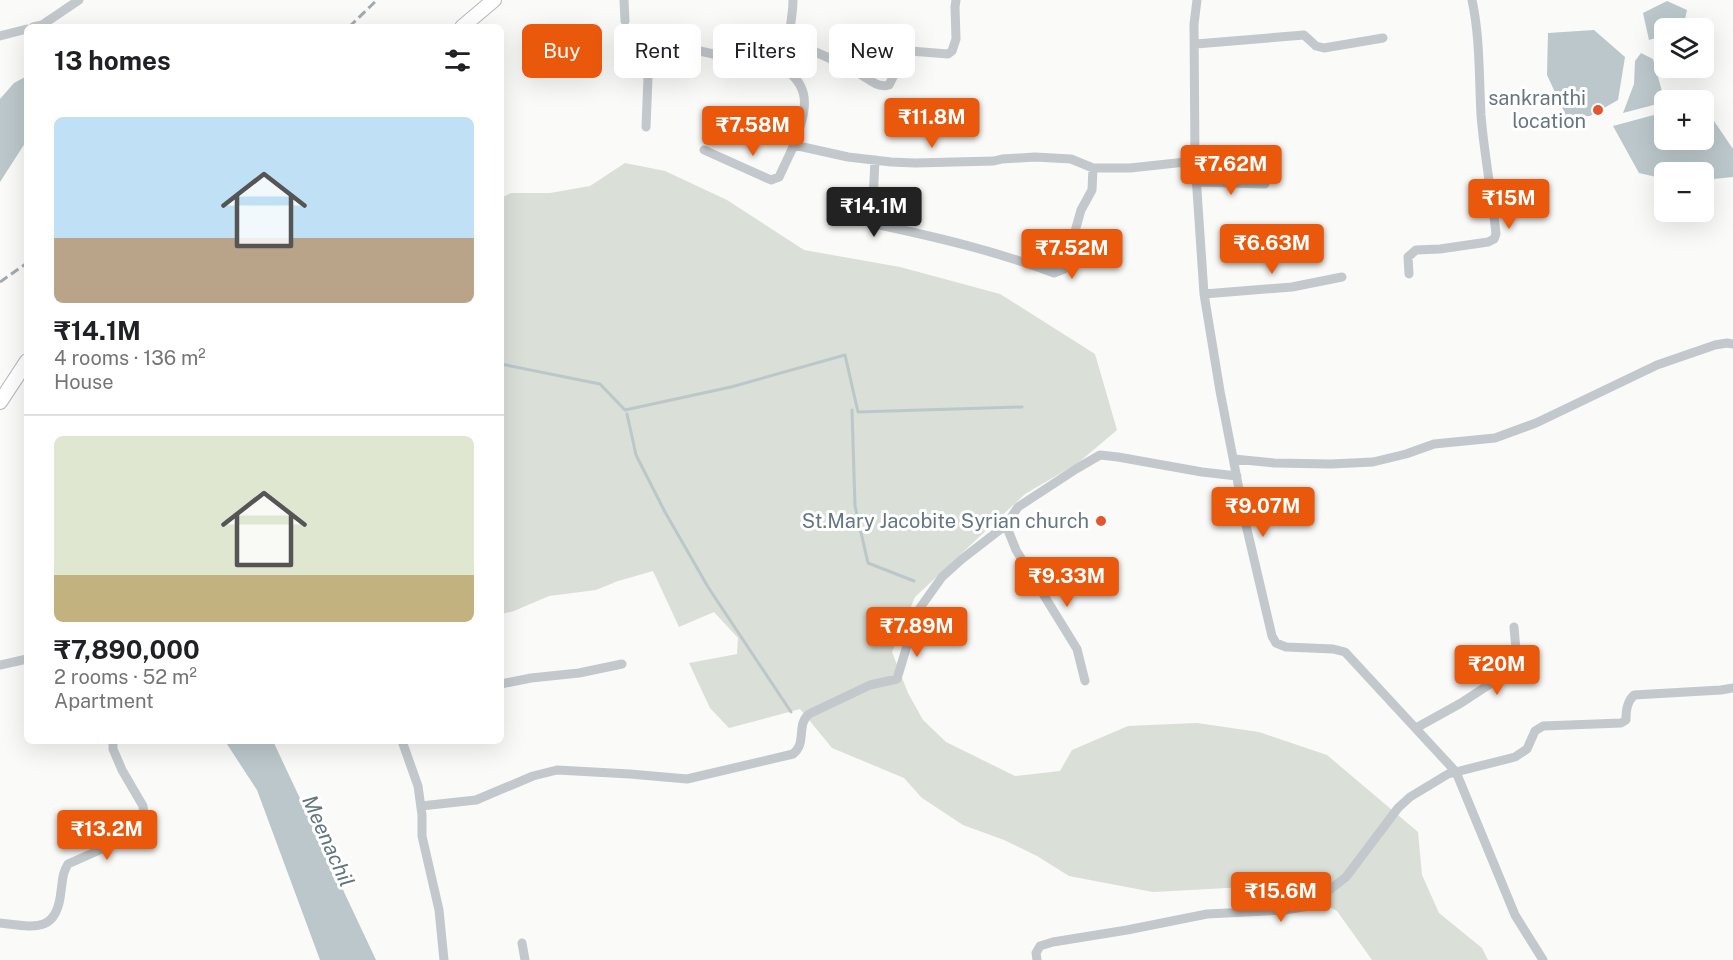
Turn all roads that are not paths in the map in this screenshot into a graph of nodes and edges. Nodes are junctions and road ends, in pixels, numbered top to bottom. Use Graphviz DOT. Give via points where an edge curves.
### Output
graph roads {
  1 [pos="79,0"];
  2 [pos="494,0"];
  3 [pos="624,0"];
  4 [pos="793,0"];
  5 [pos="956,0"];
  6 [pos="1197,0"];
  7 [pos="1472,0"];
  8 [pos="625,21"];
  9 [pos="43,24"];
  10 [pos="466,24"];
  11 [pos="791,24"];
  12 [pos="24,30"];
  13 [pos="0,36"];
  14 [pos="1383,38"];
  15 [pos="1196,44"];
  16 [pos="817,53"];
  17 [pos="713,54"];
  18 [pos="796,78"];
  19 [pos="646,127"];
  20 [pos="794,145"];
  21 [pos="704,150"];
  22 [pos="875,160"];
  23 [pos="1195,161"];
  24 [pos="1093,168"];
  25 [pos="1198,182"];
  26 [pos="1265,184"];
  27 [pos="1409,274"];
  28 [pos="1342,277"];
  29 [pos="1204,294"];
  30 [pos="1733,344"];
  31 [pos="24,366"];
  32 [pos="0,402"];
  33 [pos="1234,459"];
  34 [pos="1237,476"];
  35 [pos="1006,525"];
  36 [pos="1514,627"];
  37 [pos="24,660"];
  38 [pos="622,664"];
  39 [pos="0,665"];
  40 [pos="1085,681"];
  41 [pos="504,683"];
  42 [pos="1733,688"];
  43 [pos="1416,728"];
  44 [pos="113,744"];
  45 [pos="403,744"];
  46 [pos="1456,772"];
  47 [pos="421,806"];
  48 [pos="0,923"];
  49 [pos="522,943"];
  50 [pos="444,960"];
  51 [pos="525,960"];
  52 [pos="1037,960"];
  53 [pos="1543,960"];
  1 -- 9 [label="street"];
  2 -- 10 [label="main road"];
  3 -- 8 [label="street"];
  4 -- 11 [label="street"];
  5 -- 16 [label="street" via="956,39 952,51 905,53 885,87"];
  6 -- 15 [label="street"];
  7 -- 27 [label="street" via="1481,118 1496,234 1488,242 1416,250 1408,257"];
  12 -- 13 [label="street"];
  14 -- 15 [label="street" via="1324,48 1304,35"];
  15 -- 23 [label="street"];
  17 -- 19 [label="street" via="649,52"];
  18 -- 20 [label="street" via="804,92 805,107"];
  20 -- 21 [label="street" via="779,177 771,180"];
  20 -- 22 [label="street"];
  22 -- 24 [label="street" via="915,163 1035,157 1071,159"];
  22 -- 24 [label="street" via="875,224 962,244 1054,273 1064,269 1081,210 1092,190"];
  23 -- 24 [label="street"];
  23 -- 25 [label="street"];
  25 -- 26 [label="street"];
  25 -- 29 [label="street"];
  28 -- 29 [label="street" via="1293,287"];
  29 -- 33 [label="street"];
  30 -- 33 [label="street" via="1715,345 1657,365 1536,423 1495,438 1434,444 1373,462"];
  31 -- 32 [label="main road"];
  33 -- 34 [label="street"];
  34 -- 35 [label="street" via="1100,455 1018,507"];
  34 -- 43 [label="street" via="1276,643 1345,652"];
  35 -- 40 [label="street" via="1016,550 1077,650"];
  35 -- 47 [label="street" via="942,578 917,612 897,679 870,685 809,714 803,721 798,750 793,754 687,779 557,770 476,800"];
  36 -- 43 [label="street" via="1516,667"];
  37 -- 39 [label="street"];
  38 -- 41 [label="street"];
  42 -- 46 [label="street" via="1634,695 1626,708 1626,720 1621,723 1544,726 1535,731 1527,749 1515,757"];
  43 -- 46 [label="street"];
  44 -- 48 [label="street" via="122,770 143,806 145,825 138,833 68,864 56,914 44,926"];
  45 -- 47 [label="street"];
  46 -- 52 [label="street" via="1404,802 1346,877 1309,906 1207,914 1053,942 1040,946"];
  46 -- 53 [label="street" via="1515,915"];
  47 -- 50 [label="street" via="422,836 439,910"];
  49 -- 51 [label="street"];
}
